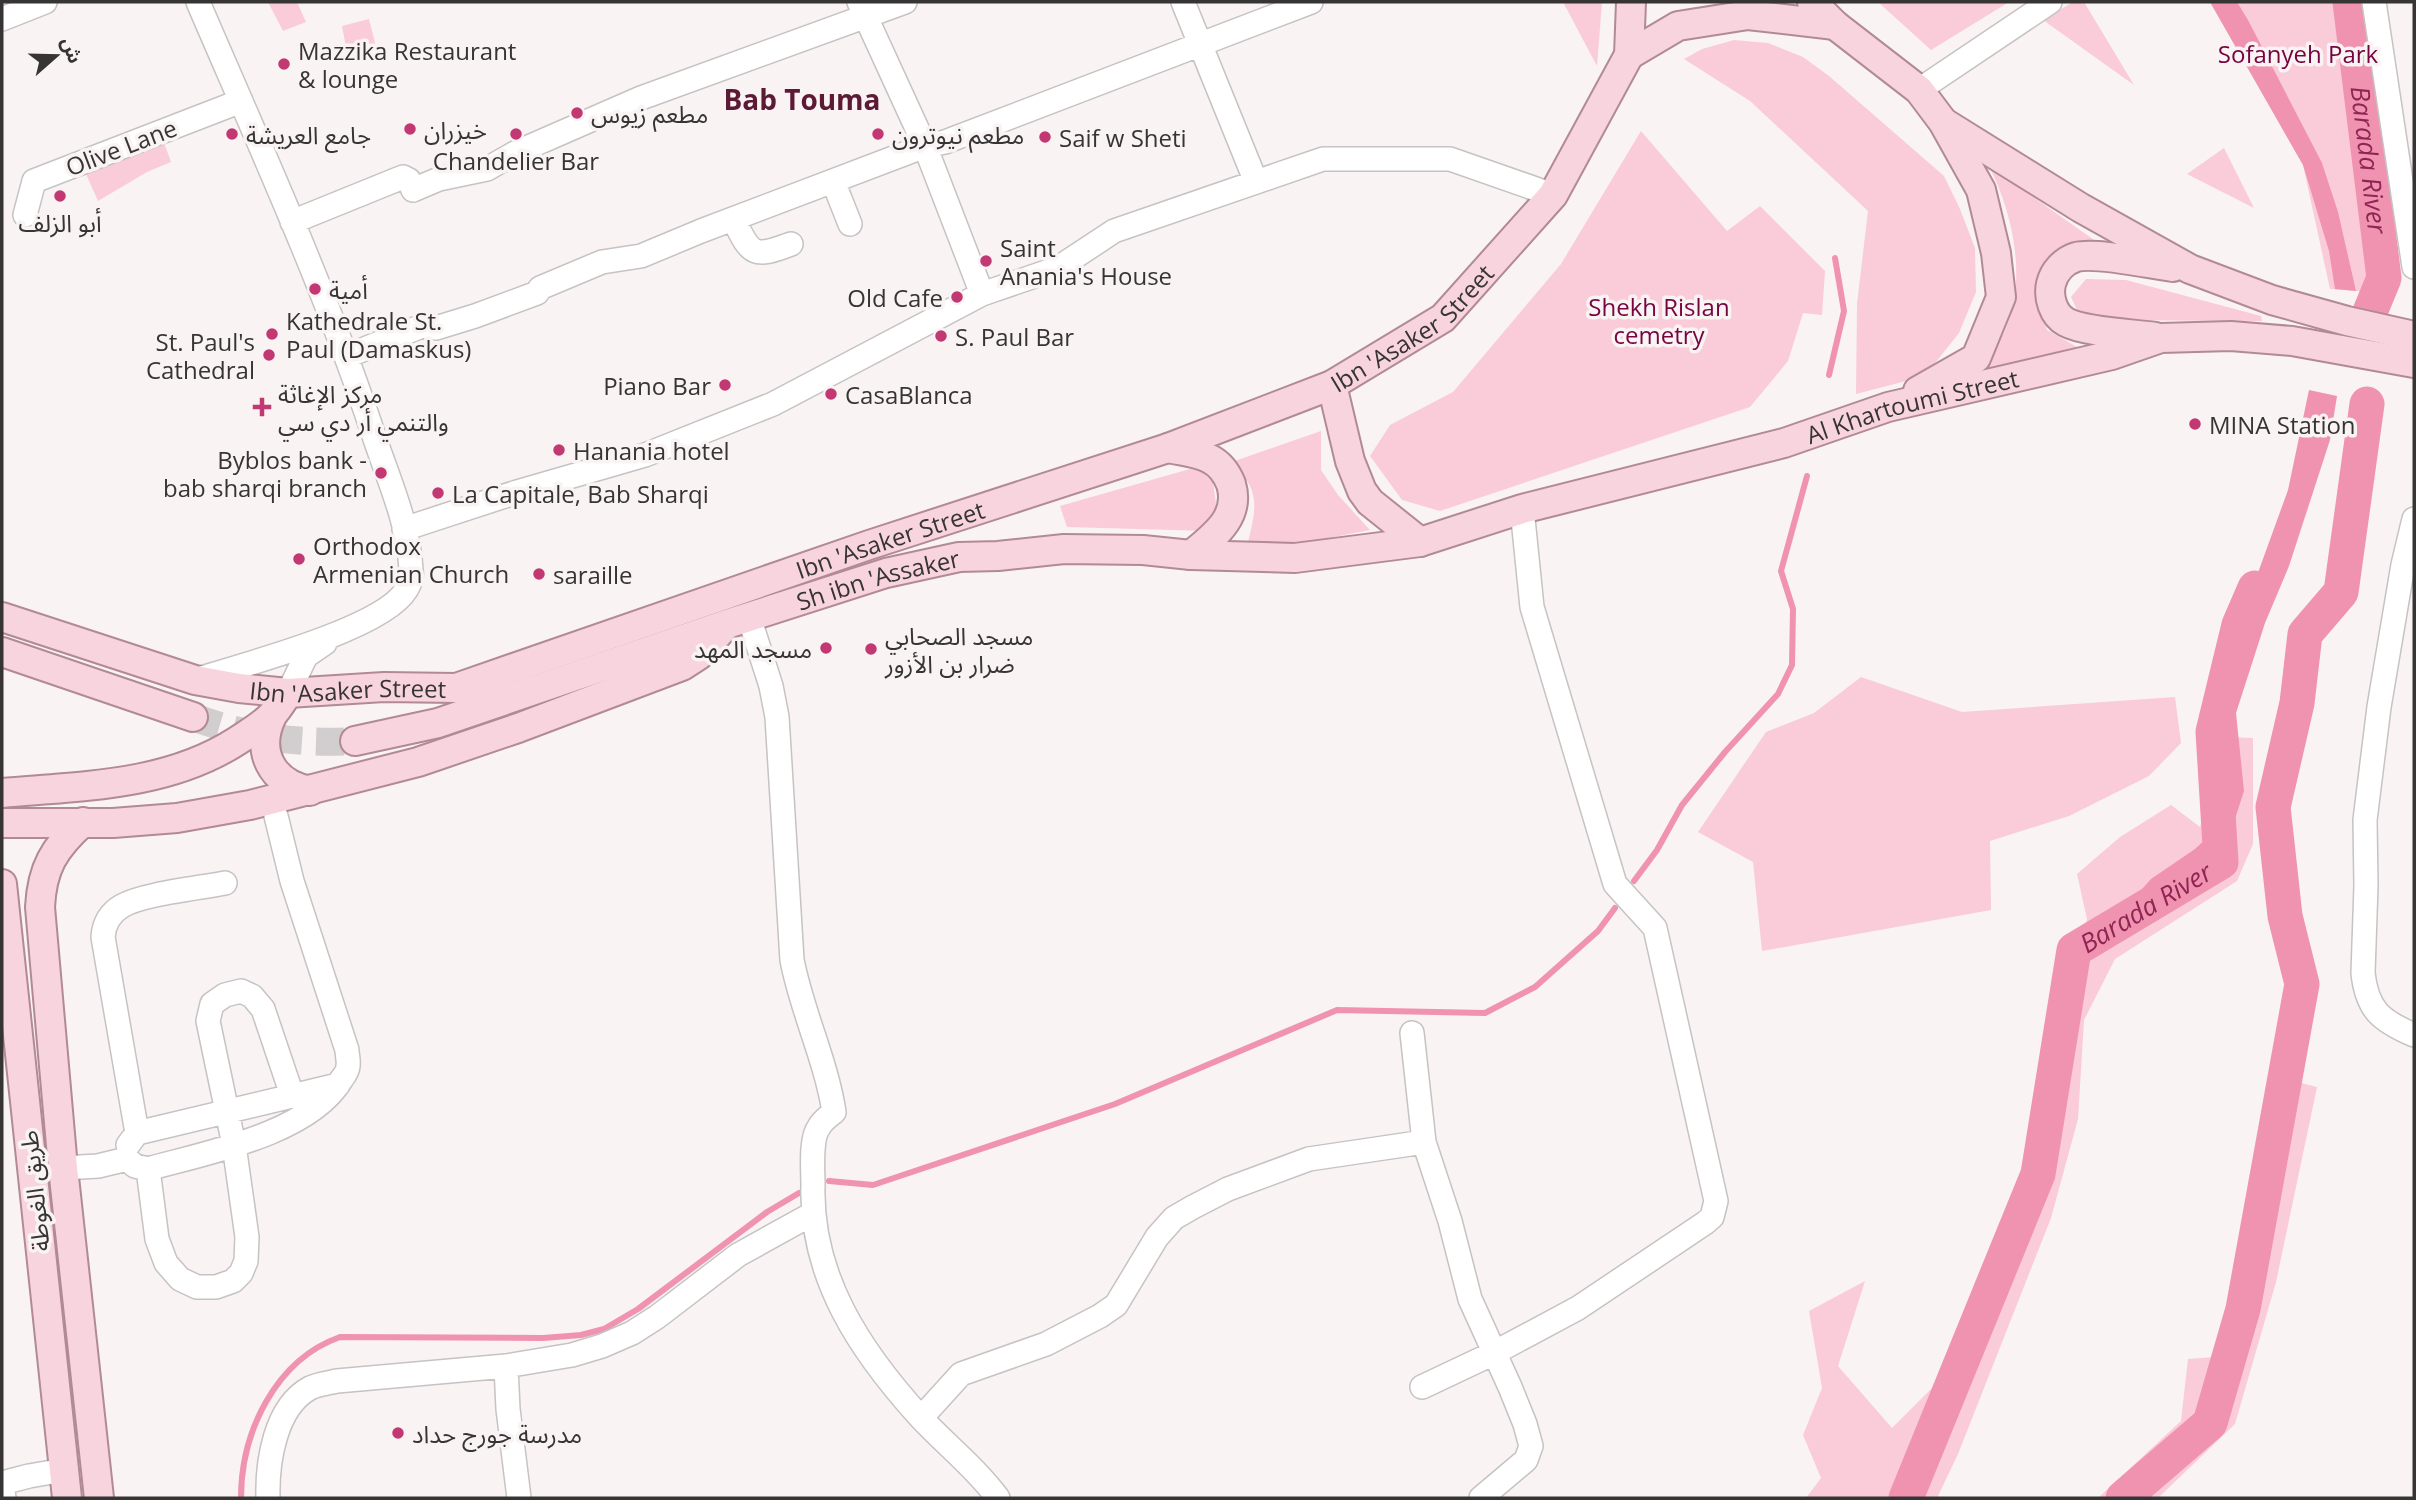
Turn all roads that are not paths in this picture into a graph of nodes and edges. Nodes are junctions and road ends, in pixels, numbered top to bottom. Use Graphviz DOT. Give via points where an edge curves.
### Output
graph roads {
  1 [pos="46,2"];
  2 [pos="198,2"];
  3 [pos="905,2"];
  4 [pos="1183,2"];
  5 [pos="1311,2"];
  6 [pos="1631,2"];
  7 [pos="1812,2"];
  8 [pos="2050,2"];
  9 [pos="2374,2"];
  10 [pos="862,10"];
  11 [pos="2,19"];
  12 [pos="1835,25"];
  13 [pos="1200,44"];
  14 [pos="1629,55"];
  15 [pos="1919,90"];
  16 [pos="241,101"];
  17 [pos="1944,122"];
  18 [pos="925,146"];
  19 [pos="833,181"];
  20 [pos="1255,182"];
  21 [pos="1553,195"];
  22 [pos="25,215"];
  23 [pos="734,220"];
  24 [pos="292,222"];
  25 [pos="850,224"];
  26 [pos="791,244"];
  27 [pos="2414,267"];
  28 [pos="2190,269"];
  29 [pos="982,294"];
  30 [pos="2414,336"];
  31 [pos="2161,338"];
  32 [pos="347,356"];
  33 [pos="2414,363"];
  34 [pos="1332,385"];
  35 [pos="1888,407"];
  36 [pos="1168,448"];
  37 [pos="1522,509"];
  38 [pos="2414,519"];
  39 [pos="404,529"];
  40 [pos="1420,542"];
  41 [pos="1191,555"];
  42 [pos="2409,566"];
  43 [pos="2,617"];
  44 [pos="738,621"];
  45 [pos="336,635"];
  46 [pos="2,652"];
  47 [pos="195,680"];
  48 [pos="280,704"];
  49 [pos="193,717"];
  50 [pos="355,741"];
  51 [pos="310,791"];
  52 [pos="2,793"];
  53 [pos="276,816"];
  54 [pos="83,822"];
  55 [pos="2,823"];
  56 [pos="225,883"];
  57 [pos="2,884"];
  58 [pos="2413,1030"];
  59 [pos="1412,1033"];
  60 [pos="338,1085"];
  61 [pos="292,1095"];
  62 [pos="228,1113"];
  63 [pos="137,1133"];
  64 [pos="1424,1142"];
  65 [pos="234,1145"];
  66 [pos="127,1158"];
  67 [pos="63,1168"];
  68 [pos="148,1169"];
  69 [pos="812,1214"];
  70 [pos="1494,1353"];
  71 [pos="506,1366"];
  72 [pos="1422,1387"];
  73 [pos="921,1418"];
  74 [pos="64,1470"];
  75 [pos="2,1483"];
  76 [pos="4,1498"];
  77 [pos="67,1498"];
  78 [pos="99,1498"];
  79 [pos="268,1498"];
  80 [pos="519,1498"];
  81 [pos="998,1498"];
  82 [pos="1481,1498"];
  1 -- 11 [label="street"];
  2 -- 16 [label="street"];
  3 -- 10 [label="street"];
  4 -- 13 [label="street"];
  5 -- 13 [label="street"];
  6 -- 14 [label="main road"];
  7 -- 12 [label="main road"];
  8 -- 15 [label="street"];
  9 -- 27 [label="street"];
  10 -- 18 [label="street"];
  10 -- 24 [label="street" via="641,98 475,173 439,179 413,190 402,177"];
  12 -- 14 [label="main road" via="1748,15 1678,26"];
  12 -- 15 [label="main road"];
  13 -- 18 [label="street"];
  13 -- 20 [label="street"];
  14 -- 21 [label="main road, Ibn 'Asaker Street"];
  15 -- 17 [label="main road"];
  16 -- 22 [label="street, Olive Lane" via="34,181"];
  16 -- 24 [label="street"];
  17 -- 28 [label="main road" via="2081,208"];
  17 -- 35 [label="main road" via="1981,190 2001,297 1976,358"];
  18 -- 19 [label="street"];
  18 -- 29 [label="street"];
  19 -- 23 [label="street"];
  19 -- 25 [label="street"];
  20 -- 21 [label="street" via="1323,159 1450,159"];
  20 -- 29 [label="street" via="1114,231 1058,268"];
  21 -- 34 [label="main road, Ibn 'Asaker Street" via="1443,318"];
  23 -- 26 [label="street" via="752,250 764,254"];
  23 -- 32 [label="street" via="640,256 602,262 475,316 436,328 422,326"];
  24 -- 32 [label="street"];
  28 -- 30 [label="main road" via="2272,300"];
  28 -- 31 [label="main road" via="2086,256 2067,262 2054,276 2050,296 2065,321"];
  29 -- 39 [label="street" via="773,404 645,455"];
  31 -- 33 [label="main road, Al Khartoumi Street" via="2231,336 2292,341"];
  31 -- 35 [label="main road, Al Khartoumi Street" via="2112,355"];
  32 -- 39 [label="street"];
  34 -- 36 [label="main road, Ibn 'Asaker Street"];
  34 -- 40 [label="main road" via="1362,491"];
  35 -- 37 [label="main road, Al Khartoumi Street" via="1784,443"];
  36 -- 41 [label="main road" via="1209,458 1225,471 1233,491 1227,521"];
  36 -- 48 [label="main road, Ibn 'Asaker Street" via="456,688 384,687"];
  37 -- 40 [label="main road, Al Khartoumi Street"];
  37 -- 70 [label="street" via="1532,607 1615,884 1656,928 1716,1201 1712,1217 1705,1223 1578,1308"];
  38 -- 42 [label="street"];
  39 -- 45 [label="street" via="411,576 405,592 392,607"];
  40 -- 41 [label="main road, Sh ibn 'Assaker" via="1295,558"];
  41 -- 44 [label="main road, Sh ibn 'Assaker" via="1064,549 959,557 886,573"];
  42 -- 58 [label="street" via="2379,708 2365,820 2363,973 2375,1011 2384,1020"];
  43 -- 47 [label="main road, Ibn 'Asaker Street"];
  44 -- 50 [label="main road, Sh ibn 'Assaker" via="438,723"];
  44 -- 51 [label="main road" via="682,666 418,762"];
  44 -- 69 [label="street" via="771,686 777,717 792,960 834,1112 817,1128"];
  45 -- 47 [label="street"];
  45 -- 48 [label="street" via="306,656"];
  46 -- 49 [label="main road"];
  47 -- 48 [label="main road, Ibn 'Asaker Street"];
  48 -- 51 [label="main road" via="265,737 267,759 288,784"];
  48 -- 52 [label="main road" via="221,751 193,765 105,783"];
  51 -- 54 [label="main road" via="177,818"];
  53 -- 60 [label="street" via="292,881 347,1050 348,1068"];
  54 -- 55 [label="main road"];
  54 -- 67 [label="main road" via="54,853 41,888"];
  56 -- 63 [label="street" via="122,905 104,924"];
  57 -- 74 [label="main road, طريق الغوطة"];
  59 -- 64 [label="street"];
  60 -- 61 [label="street"];
  60 -- 65 [label="street" via="323,1104 302,1118"];
  61 -- 62 [label="street"];
  61 -- 62 [label="street" via="263,1009 241,991 225,995 212,1004 208,1021"];
  62 -- 63 [label="street"];
  62 -- 65 [label="street"];
  63 -- 66 [label="street" via="128,1144"];
  64 -- 70 [label="street" via="1471,1299"];
  64 -- 73 [label="street" via="1309,1159 1193,1207 1174,1218 1157,1237 1116,1305 1046,1344 961,1374"];
  65 -- 68 [label="street"];
  65 -- 68 [label="street" via="246,1261 233,1281 215,1287 197,1287 180,1279 166,1263 157,1239"];
  66 -- 67 [label="street"];
  66 -- 68 [label="street"];
  67 -- 78 [label="main road"];
  69 -- 71 [label="street" via="738,1255 632,1334 572,1354"];
  69 -- 73 [label="street" via="821,1257 846,1319 864,1350"];
  70 -- 72 [label="street"];
  70 -- 82 [label="street" via="1531,1446 1525,1460"];
  71 -- 79 [label="street" via="312,1387 295,1399 278,1428"];
  71 -- 80 [label="street"];
  73 -- 81 [label="street"];
  74 -- 75 [label="street"];
  74 -- 77 [label="main road, طريق الغوطة"];
  75 -- 76 [label="street"];
}
